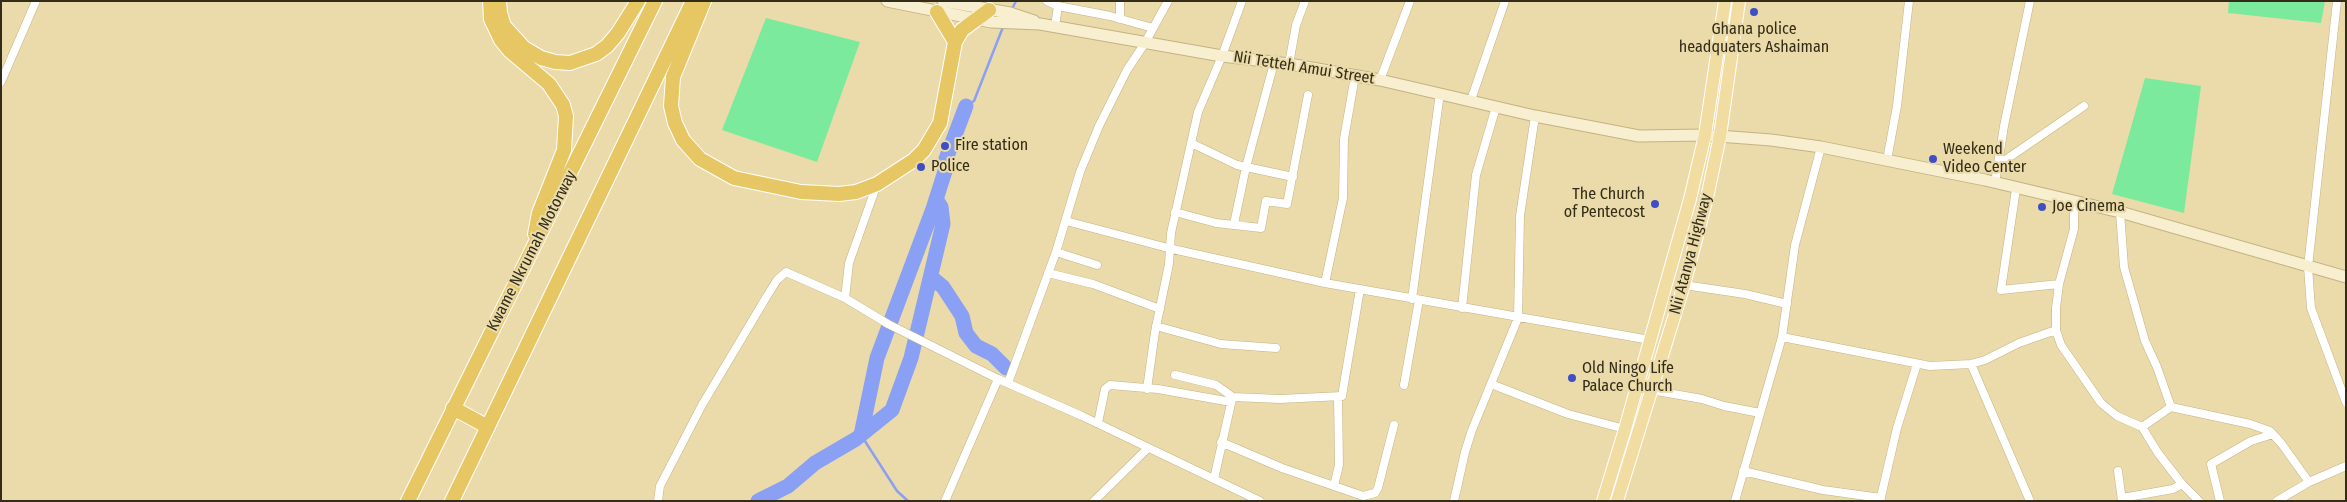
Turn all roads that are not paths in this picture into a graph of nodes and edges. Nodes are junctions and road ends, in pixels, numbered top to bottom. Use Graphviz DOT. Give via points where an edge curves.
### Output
graph roads {
  1 [pos="36,1"];
  2 [pos="490,1"];
  3 [pos="499,1"];
  4 [pos="638,1"];
  5 [pos="655,1"];
  6 [pos="692,1"];
  7 [pos="704,1"];
  8 [pos="887,1"];
  9 [pos="1047,1"];
  10 [pos="1120,1"];
  11 [pos="1168,1"];
  12 [pos="1242,1"];
  13 [pos="1305,1"];
  14 [pos="1410,1"];
  15 [pos="1505,1"];
  16 [pos="1725,1"];
  17 [pos="1739,1"];
  18 [pos="1908,1"];
  19 [pos="2030,1"];
  20 [pos="2337,1"];
  21 [pos="1058,6"];
  22 [pos="940,7"];
  23 [pos="989,10"];
  24 [pos="976,19"];
  25 [pos="1120,19"];
  26 [pos="1040,24"];
  27 [pos="1054,26"];
  28 [pos="1153,28"];
  29 [pos="955,42"];
  30 [pos="1145,43"];
  31 [pos="1222,56"];
  32 [pos="1274,63"];
  33 [pos="1289,64"];
  34 [pos="1355,76"];
  35 [pos="1380,80"];
  36 [pos="1,82"];
  37 [pos="1440,93"];
  38 [pos="1308,95"];
  39 [pos="1472,100"];
  40 [pos="2084,106"];
  41 [pos="1496,107"];
  42 [pos="1535,116"];
  43 [pos="1705,135"];
  44 [pos="1720,136"];
  45 [pos="1191,142"];
  46 [pos="1820,147"];
  47 [pos="1887,160"];
  48 [pos="1998,165"];
  49 [pos="1246,167"];
  50 [pos="1293,177"];
  51 [pos="1995,183"];
  52 [pos="877,184"];
  53 [pos="2016,189"];
  54 [pos="2074,202"];
  55 [pos="1175,212"];
  56 [pos="2120,212"];
  57 [pos="1066,221"];
  58 [pos="1234,224"];
  59 [pos="1168,248"];
  60 [pos="532,251"];
  61 [pos="1056,252"];
  62 [pos="1097,265"];
  63 [pos="2308,267"];
  64 [pos="1048,273"];
  65 [pos="2346,277"];
  66 [pos="1325,283"];
  67 [pos="2059,284"];
  68 [pos="1684,285"];
  69 [pos="1360,289"];
  70 [pos="845,298"];
  71 [pos="1415,299"];
  72 [pos="1787,304"];
  73 [pos="1462,308"];
  74 [pos="1160,309"];
  75 [pos="1518,318"];
  76 [pos="1156,326"];
  77 [pos="2056,330"];
  78 [pos="1782,337"];
  79 [pos="1650,340"];
  80 [pos="1276,348"];
  81 [pos="1917,364"];
  82 [pos="1971,364"];
  83 [pos="1175,375"];
  84 [pos="998,379"];
  85 [pos="1008,383"];
  86 [pos="1490,384"];
  87 [pos="1404,385"];
  88 [pos="1147,388"];
  89 [pos="1651,390"];
  90 [pos="1338,397"];
  91 [pos="1232,399"];
  92 [pos="2346,402"];
  93 [pos="2171,407"];
  94 [pos="453,408"];
  95 [pos="1760,413"];
  96 [pos="1098,424"];
  97 [pos="1394,424"];
  98 [pos="488,427"];
  99 [pos="2142,427"];
  100 [pos="1625,429"];
  101 [pos="2273,434"];
  102 [pos="1221,442"];
  103 [pos="1148,448"];
  104 [pos="2346,466"];
  105 [pos="1743,470"];
  106 [pos="2118,471"];
  107 [pos="1214,479"];
  108 [pos="2309,482"];
  109 [pos="2182,484"];
  110 [pos="1334,486"];
  111 [pos="1241,497"];
  112 [pos="1363,498"];
  113 [pos="2122,499"];
  114 [pos="1881,500"];
  115 [pos="408,501"];
  116 [pos="452,501"];
  117 [pos="658,501"];
  118 [pos="945,501"];
  119 [pos="1094,501"];
  120 [pos="1260,501"];
  121 [pos="1454,501"];
  122 [pos="1603,501"];
  123 [pos="1616,501"];
  124 [pos="1735,501"];
  125 [pos="2030,501"];
  126 [pos="2199,501"];
  127 [pos="2220,501"];
  128 [pos="2277,501"];
  1 -- 36 [label="street"];
  2 -- 60 [label="highway" via="491,19 501,40 549,84 563,105 566,116 564,150 539,213"];
  3 -- 4 [label="highway" via="504,26 524,48 541,58 570,63 596,54 607,46"];
  5 -- 60 [label="highway, Kwame Nkrumah Motorway"];
  6 -- 98 [label="highway"];
  7 -- 52 [label="highway" via="673,77 670,99 678,132 700,159 734,178 800,192 839,194"];
  8 -- 22 [label="main road, Nii Tetteh Amui Street"];
  9 -- 21 [label="street"];
  10 -- 25 [label="street"];
  11 -- 28 [label="street"];
  12 -- 31 [label="street"];
  13 -- 33 [label="street" via="1296,25"];
  14 -- 35 [label="street"];
  15 -- 39 [label="street"];
  16 -- 43 [label="main road"];
  17 -- 44 [label="main road, Nii Atanya Highway"];
  18 -- 47 [label="street" via="1897,106"];
  19 -- 48 [label="street"];
  20 -- 63 [label="street"];
  21 -- 25 [label="street"];
  21 -- 27 [label="street"];
  22 -- 23 [label="main road"];
  22 -- 24 [label="main road, Nii Tetteh Amui Street"];
  22 -- 29 [label="highway"];
  23 -- 24 [label="highway"];
  23 -- 26 [label="main road" via="1022,16"];
  24 -- 26 [label="main road, Nii Tetteh Amui Street"];
  24 -- 29 [label="highway" via="962,30"];
  25 -- 28 [label="street"];
  26 -- 27 [label="main road, Nii Tetteh Amui Street"];
  27 -- 30 [label="main road, Nii Tetteh Amui Street"];
  28 -- 30 [label="street"];
  29 -- 52 [label="highway" via="940,124 914,160"];
  30 -- 31 [label="main road, Nii Tetteh Amui Street"];
  30 -- 57 [label="street" via="1127,70 1099,126 1080,172"];
  31 -- 32 [label="main road, Nii Tetteh Amui Street"];
  31 -- 45 [label="street" via="1202,99"];
  32 -- 33 [label="main road, Nii Tetteh Amui Street"];
  32 -- 49 [label="street"];
  33 -- 34 [label="main road, Nii Tetteh Amui Street"];
  34 -- 35 [label="main road, Nii Tetteh Amui Street"];
  34 -- 66 [label="street" via="1344,139 1343,198"];
  35 -- 37 [label="main road, Nii Tetteh Amui Street"];
  37 -- 39 [label="main road, Nii Tetteh Amui Street"];
  37 -- 71 [label="street"];
  38 -- 50 [label="street"];
  39 -- 41 [label="main road, Nii Tetteh Amui Street"];
  40 -- 48 [label="street"];
  41 -- 42 [label="main road, Nii Tetteh Amui Street"];
  41 -- 73 [label="street" via="1476,175"];
  42 -- 43 [label="main road, Nii Tetteh Amui Street" via="1639,136"];
  42 -- 75 [label="street" via="1520,216"];
  43 -- 44 [label="main road, Nii Tetteh Amui Street"];
  43 -- 79 [label="main road"];
  44 -- 46 [label="main road, Nii Tetteh Amui Street"];
  44 -- 68 [label="main road, Nii Atanya Highway"];
  45 -- 49 [label="street"];
  45 -- 55 [label="street"];
  46 -- 47 [label="main road, Nii Tetteh Amui Street"];
  46 -- 72 [label="street" via="1795,245"];
  47 -- 51 [label="main road, Nii Tetteh Amui Street"];
  48 -- 51 [label="street"];
  49 -- 50 [label="street"];
  49 -- 58 [label="street"];
  50 -- 58 [label="street" via="1287,204 1266,200 1261,228"];
  51 -- 53 [label="main road, Nii Tetteh Amui Street"];
  52 -- 70 [label="street" via="849,263"];
  53 -- 54 [label="main road, Nii Tetteh Amui Street"];
  53 -- 67 [label="street" via="2001,290"];
  54 -- 56 [label="main road, Nii Tetteh Amui Street"];
  54 -- 67 [label="street" via="2074,228"];
  55 -- 58 [label="street" via="1216,223"];
  55 -- 59 [label="street"];
  56 -- 63 [label="main road, Nii Tetteh Amui Street"];
  56 -- 93 [label="street" via="2124,267 2145,341"];
  57 -- 59 [label="street"];
  57 -- 61 [label="street"];
  59 -- 66 [label="street"];
  59 -- 74 [label="street" via="1169,264"];
  60 -- 94 [label="highway, Kwame Nkrumah Motorway"];
  61 -- 62 [label="street"];
  61 -- 64 [label="street"];
  63 -- 65 [label="main road, Nii Tetteh Amui Street"];
  63 -- 92 [label="street" via="2312,308"];
  64 -- 74 [label="street" via="1093,284"];
  64 -- 85 [label="street"];
  66 -- 69 [label="street"];
  67 -- 77 [label="street"];
  68 -- 72 [label="street"];
  68 -- 89 [label="main road, Nii Atanya Highway"];
  69 -- 71 [label="street"];
  69 -- 90 [label="street" via="1343,393"];
  70 -- 84 [label="street" via="888,324"];
  70 -- 117 [label="street" via="786,272 778,280 702,405 660,486"];
  71 -- 73 [label="street"];
  71 -- 87 [label="street"];
  72 -- 78 [label="street"];
  73 -- 75 [label="street"];
  74 -- 76 [label="street"];
  75 -- 79 [label="street"];
  75 -- 86 [label="street"];
  76 -- 80 [label="street" via="1220,344"];
  76 -- 88 [label="street"];
  77 -- 82 [label="street"];
  77 -- 99 [label="street" via="2061,345 2101,403 2117,416"];
  78 -- 81 [label="street"];
  78 -- 95 [label="street"];
  79 -- 100 [label="main road"];
  81 -- 82 [label="street"];
  81 -- 114 [label="street" via="1898,421"];
  82 -- 125 [label="street"];
  83 -- 91 [label="street" via="1216,385"];
  84 -- 85 [label="street"];
  84 -- 118 [label="street"];
  85 -- 96 [label="street"];
  86 -- 100 [label="street" via="1568,414"];
  86 -- 121 [label="street" via="1465,452"];
  88 -- 91 [label="street"];
  88 -- 96 [label="street" via="1110,385 1105,389"];
  89 -- 95 [label="street"];
  89 -- 123 [label="main road, Nii Atanya Highway"];
  90 -- 91 [label="street"];
  90 -- 110 [label="street" via="1339,465"];
  91 -- 102 [label="street"];
  93 -- 99 [label="street"];
  93 -- 101 [label="street" via="2250,424"];
  94 -- 98 [label="highway"];
  94 -- 115 [label="highway, Kwame Nkrumah Motorway"];
  95 -- 105 [label="street"];
  96 -- 103 [label="street"];
  97 -- 112 [label="street" via="1378,488"];
  98 -- 116 [label="highway"];
  99 -- 109 [label="street"];
  100 -- 122 [label="main road"];
  101 -- 108 [label="street"];
  101 -- 127 [label="street" via="2251,441 2212,464"];
  102 -- 107 [label="street"];
  102 -- 110 [label="street"];
  103 -- 107 [label="street"];
  103 -- 119 [label="street"];
  104 -- 108 [label="street"];
  105 -- 114 [label="street" via="1823,490"];
  105 -- 124 [label="street"];
  106 -- 113 [label="street"];
  107 -- 111 [label="street"];
  108 -- 128 [label="street"];
  109 -- 113 [label="street" via="2173,489"];
  109 -- 126 [label="street"];
  110 -- 112 [label="street"];
  111 -- 120 [label="street"];
}
